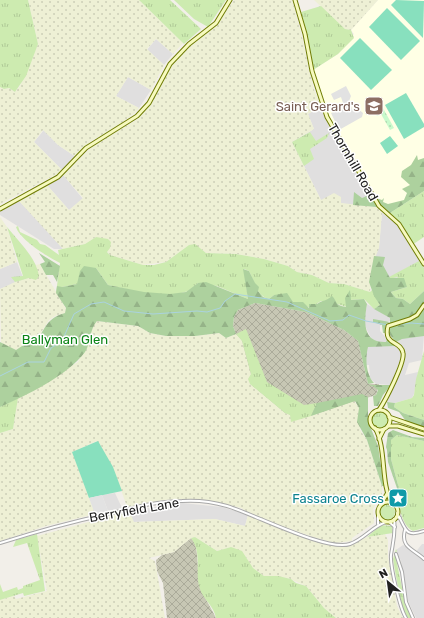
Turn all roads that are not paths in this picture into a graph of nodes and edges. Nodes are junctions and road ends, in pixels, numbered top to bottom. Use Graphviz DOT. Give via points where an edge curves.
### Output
graph roads {
  1 [pos="230,0"];
  2 [pos="295,0"];
  3 [pos="0,209"];
  4 [pos="424,264"];
  5 [pos="424,305"];
  6 [pos="383,404"];
  7 [pos="379,410"];
  8 [pos="385,412"];
  9 [pos="389,418"];
  10 [pos="388,426"];
  11 [pos="375,428"];
  12 [pos="384,429"];
  13 [pos="424,429"];
  14 [pos="424,434"];
  15 [pos="379,439"];
  16 [pos="387,494"];
  17 [pos="392,503"];
  18 [pos="381,505"];
  19 [pos="397,513"];
  20 [pos="378,515"];
  21 [pos="395,518"];
  22 [pos="400,518"];
  23 [pos="388,522"];
  24 [pos="378,524"];
  25 [pos="396,527"];
  26 [pos="405,530"];
  27 [pos="424,531"];
  28 [pos="0,544"];
  29 [pos="396,554"];
  30 [pos="424,559"];
  31 [pos="406,618"];
  32 [pos="414,618"];
  1 -- 3 [label="street" via="216,23 171,63 149,103 137,116 86,148 58,177"];
  2 -- 4 [label="street, Thornhill Road" via="312,71 327,117 379,206 399,224"];
  5 -- 6 [label="street" via="410,319 388,326 387,337 400,347 403,354"];
  6 -- 7 [label="street"];
  6 -- 8 [label="street"];
  7 -- 8 [label="street"];
  7 -- 11 [label="street" via="374,412 370,419"];
  8 -- 9 [label="street"];
  9 -- 10 [label="street"];
  9 -- 13 [label="street"];
  10 -- 12 [label="street"];
  10 -- 14 [label="street" via="398,426"];
  11 -- 12 [label="street"];
  11 -- 15 [label="street"];
  12 -- 15 [label="street"];
  15 -- 16 [label="street"];
  16 -- 17 [label="street"];
  16 -- 18 [label="street"];
  17 -- 18 [label="street" via="386,502"];
  17 -- 19 [label="street"];
  18 -- 20 [label="street"];
  19 -- 21 [label="street"];
  19 -- 22 [label="street"];
  20 -- 23 [label="street"];
  20 -- 24 [label="street"];
  21 -- 22 [label="street"];
  21 -- 23 [label="street"];
  21 -- 25 [label="street"];
  22 -- 26 [label="street"];
  23 -- 24 [label="street, Berryfield Lane"];
  23 -- 25 [label="street"];
  24 -- 28 [label="street, Berryfield Lane" via="360,539 340,545 307,536 227,506 182,501 119,511"];
  25 -- 31 [label="street" via="391,558 400,609"];
  26 -- 27 [label="street" via="413,534"];
  26 -- 30 [label="street" via="403,536 406,545"];
  29 -- 32 [label="street" via="402,572 406,602"];
}
